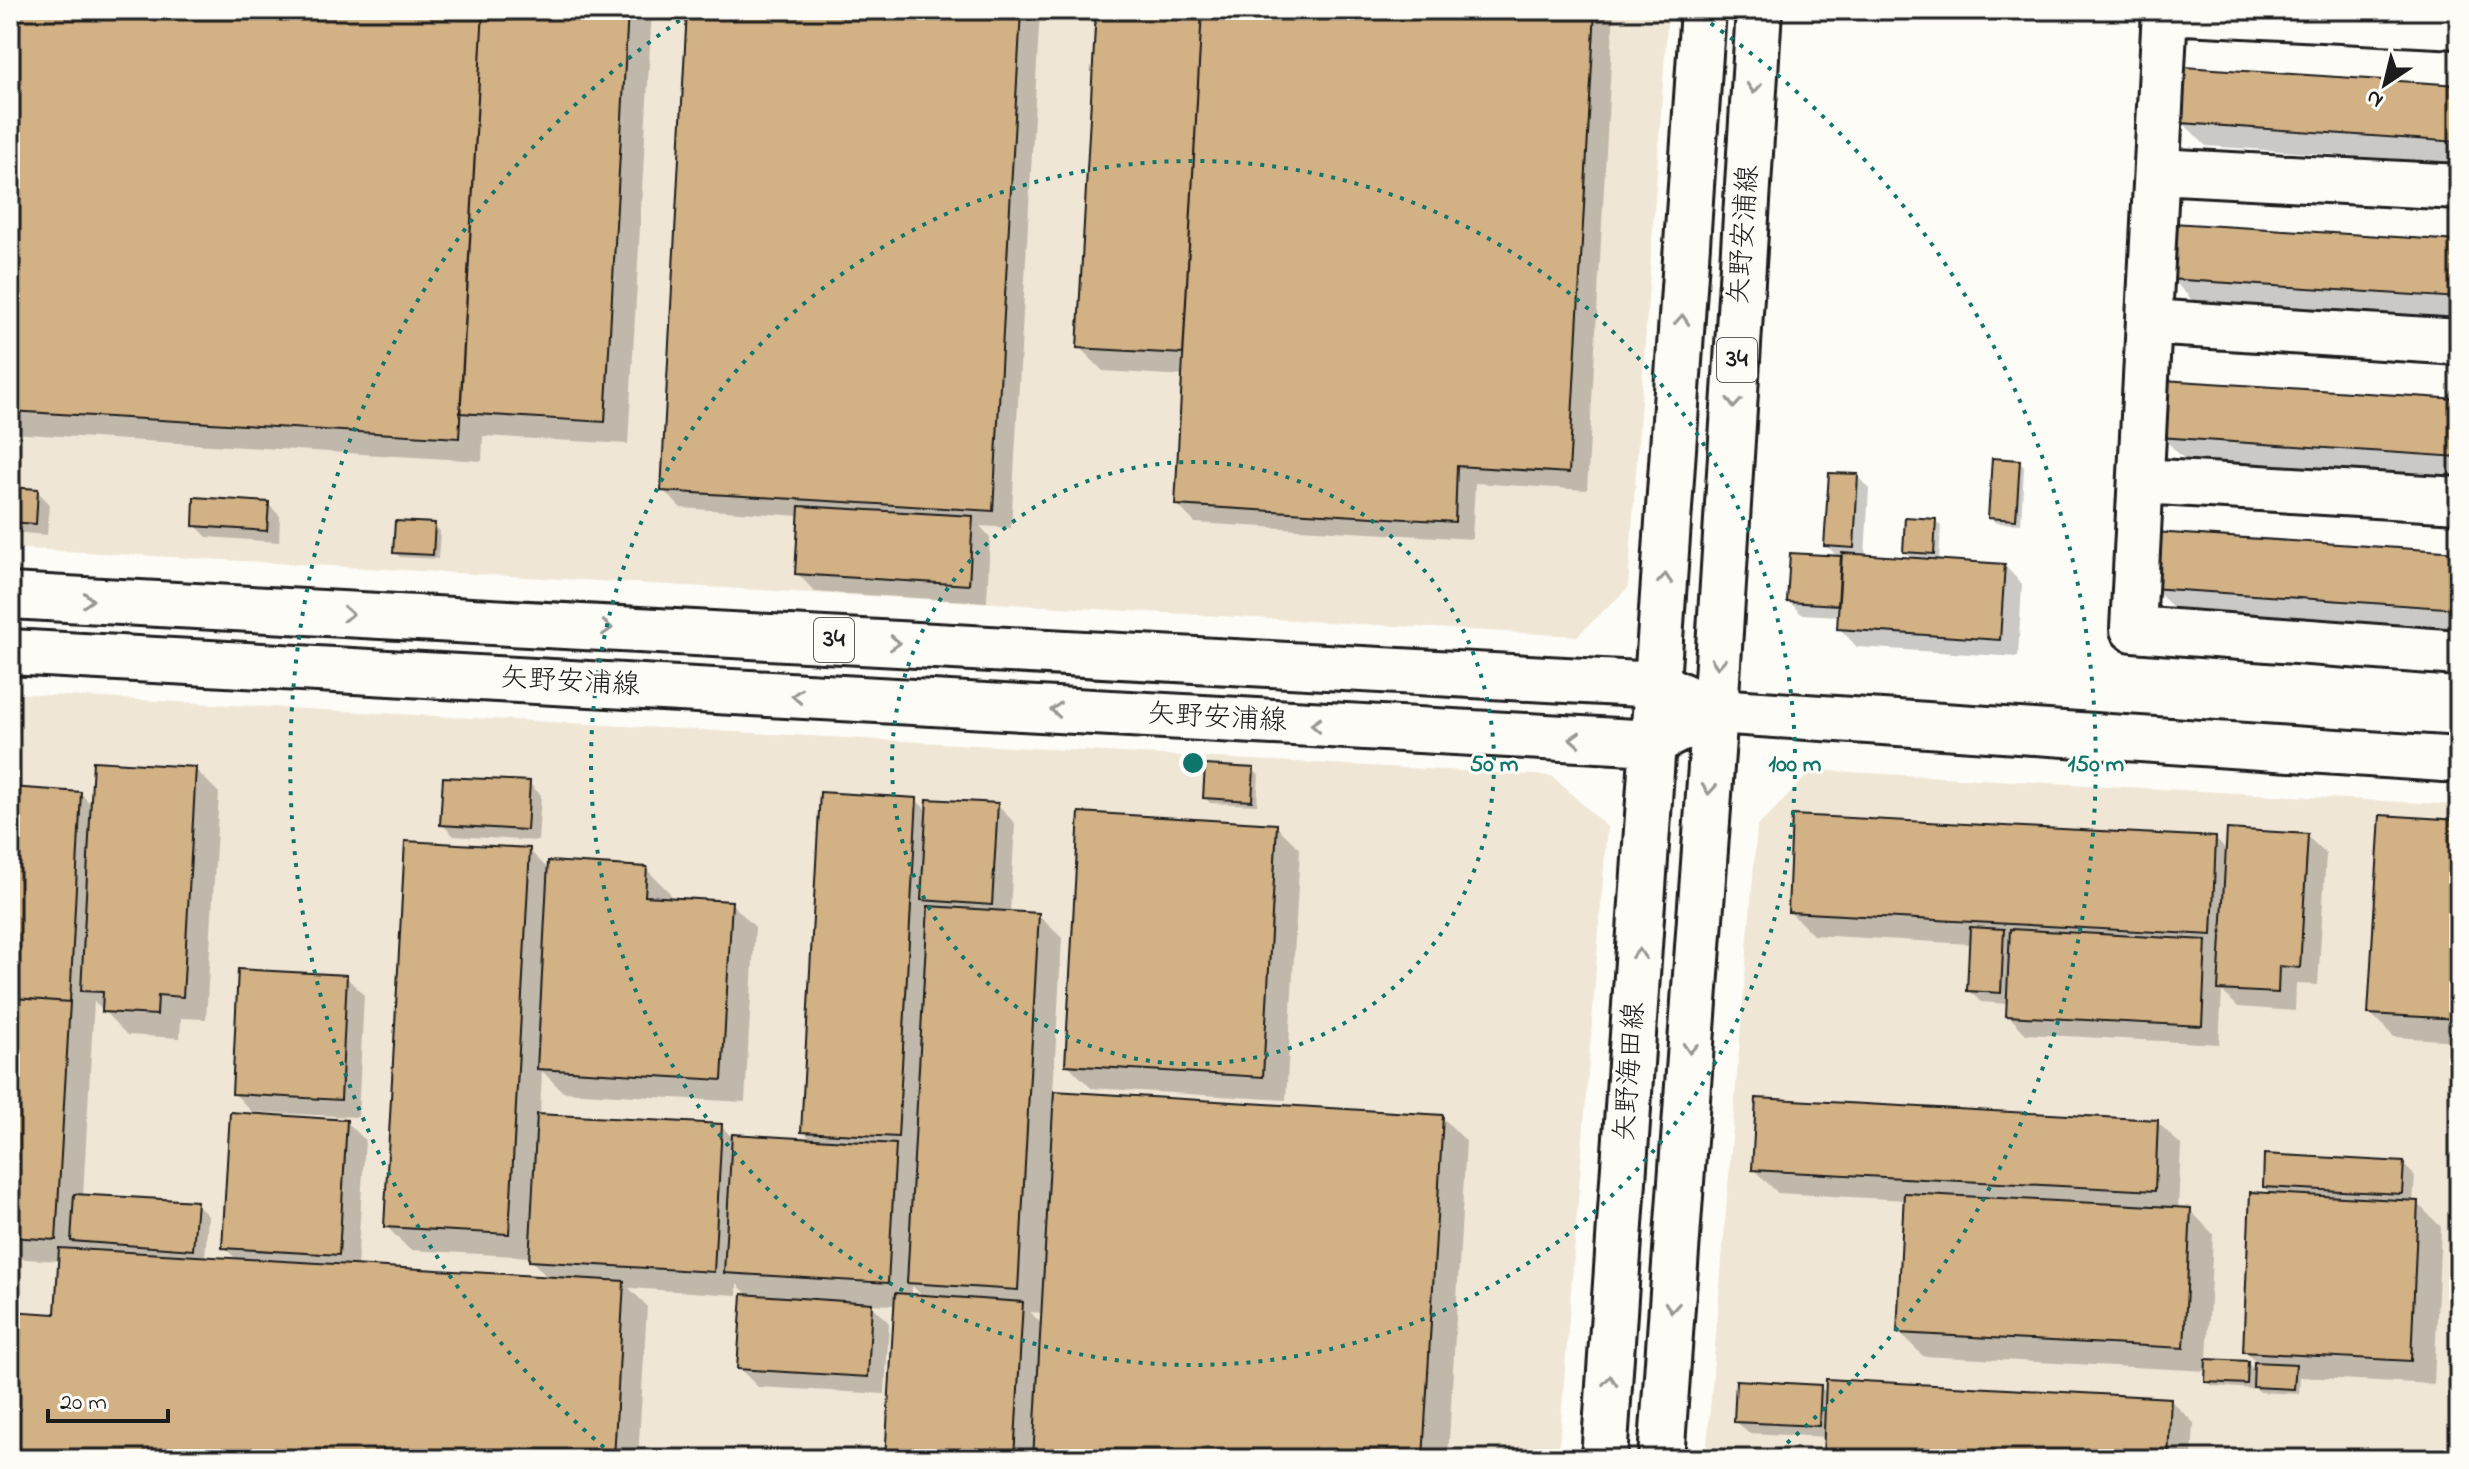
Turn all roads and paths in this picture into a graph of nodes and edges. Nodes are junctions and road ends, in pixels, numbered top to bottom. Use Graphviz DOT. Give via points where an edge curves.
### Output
graph roads {
  1 [pos="1703,10"];
  2 [pos="1759,10"];
  3 [pos="2165,10"];
  4 [pos="2459,26"];
  5 [pos="2157,171"];
  6 [pos="2459,187"];
  7 [pos="2149,322"];
  8 [pos="2459,342"];
  9 [pos="2141,481"];
  10 [pos="2459,500"];
  11 [pos="10,596"];
  12 [pos="10,652"];
  13 [pos="2459,653"];
  14 [pos="1658,685"];
  15 [pos="1715,711"];
  16 [pos="1653,743"];
  17 [pos="2459,760"];
  18 [pos="1604,1459"];
  19 [pos="1661,1459"];
  14 -- 1 [label="main road, 矢野安浦線 / 34, one-way"];
  2 -- 15 [label="main road, 矢野安浦線 / 34, one-way"];
  3 -- 4 [label="main road"];
  3 -- 5 [label="main road"];
  5 -- 6 [label="main road"];
  5 -- 7 [label="main road"];
  7 -- 8 [label="main road"];
  7 -- 9 [label="main road"];
  9 -- 10 [label="main road"];
  9 -- 13 [label="main road" via="2133,629"];
  11 -- 14 [label="main road, 矢野安浦線 / 34, one-way"];
  16 -- 12 [label="main road, 矢野安浦線 / 34, one-way"];
  14 -- 15 [label="main road"];
  14 -- 16 [label="main road, 矢野海田線"];
  15 -- 16 [label="main road"];
  15 -- 17 [label="main road"];
  15 -- 19 [label="main road, 矢野海田線, one-way"];
  18 -- 16 [label="main road, 矢野海田線, one-way"];
}
